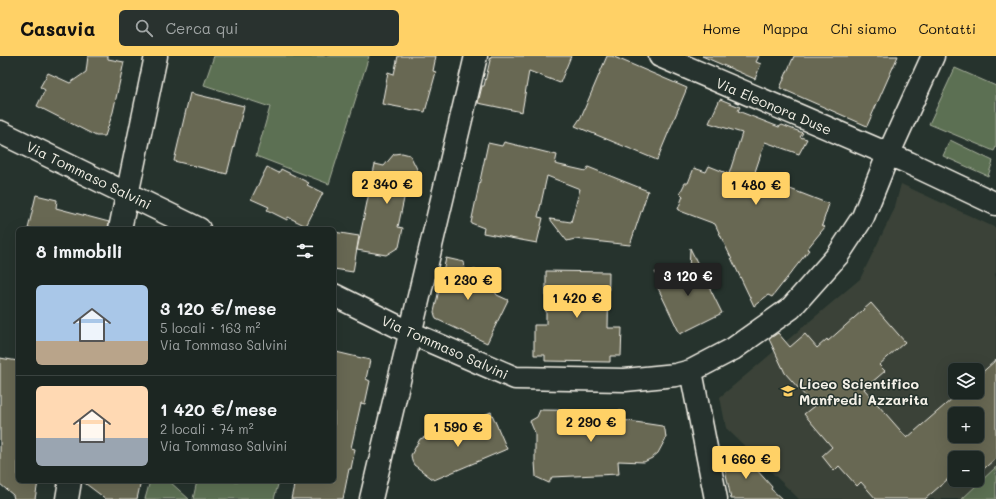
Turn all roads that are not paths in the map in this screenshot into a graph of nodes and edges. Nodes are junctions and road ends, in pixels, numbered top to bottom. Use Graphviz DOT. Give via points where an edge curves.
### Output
graph roads {
  1 [pos="156,56"];
  2 [pos="476,56"];
  3 [pos="660,56"];
  4 [pos="933,56"];
  5 [pos="0,132"];
  6 [pos="888,155"];
  7 [pos="127,193"];
  8 [pos="996,204"];
  9 [pos="120,227"];
  10 [pos="195,227"];
  11 [pos="336,296"];
  12 [pos="411,333"];
  13 [pos="684,373"];
  14 [pos="70,483"];
  15 [pos="67,499"];
  16 [pos="370,499"];
  17 [pos="701,499"];
  18 [pos="716,499"];
  1 -- 7 [label="street"];
  2 -- 12 [label="street"];
  3 -- 6 [label="street, Via Eleonora Duse"];
  4 -- 6 [label="street, Via Tommaso Salvini"];
  5 -- 7 [label="street, Via Tommaso Salvini"];
  6 -- 8 [label="street, Via Eleonora Duse"];
  6 -- 13 [label="street, Via Tommaso Salvini" via="863,217 838,255 791,308 733,349"];
  7 -- 9 [label="street"];
  7 -- 10 [label="street, Via Tommaso Salvini"];
  11 -- 12 [label="street, Via Tommaso Salvini"];
  12 -- 13 [label="street, Via Tommaso Salvini" via="515,378 625,380"];
  12 -- 16 [label="street"];
  13 -- 17 [label="street"];
  13 -- 18 [label="street"];
  14 -- 15 [label="street"];
}
